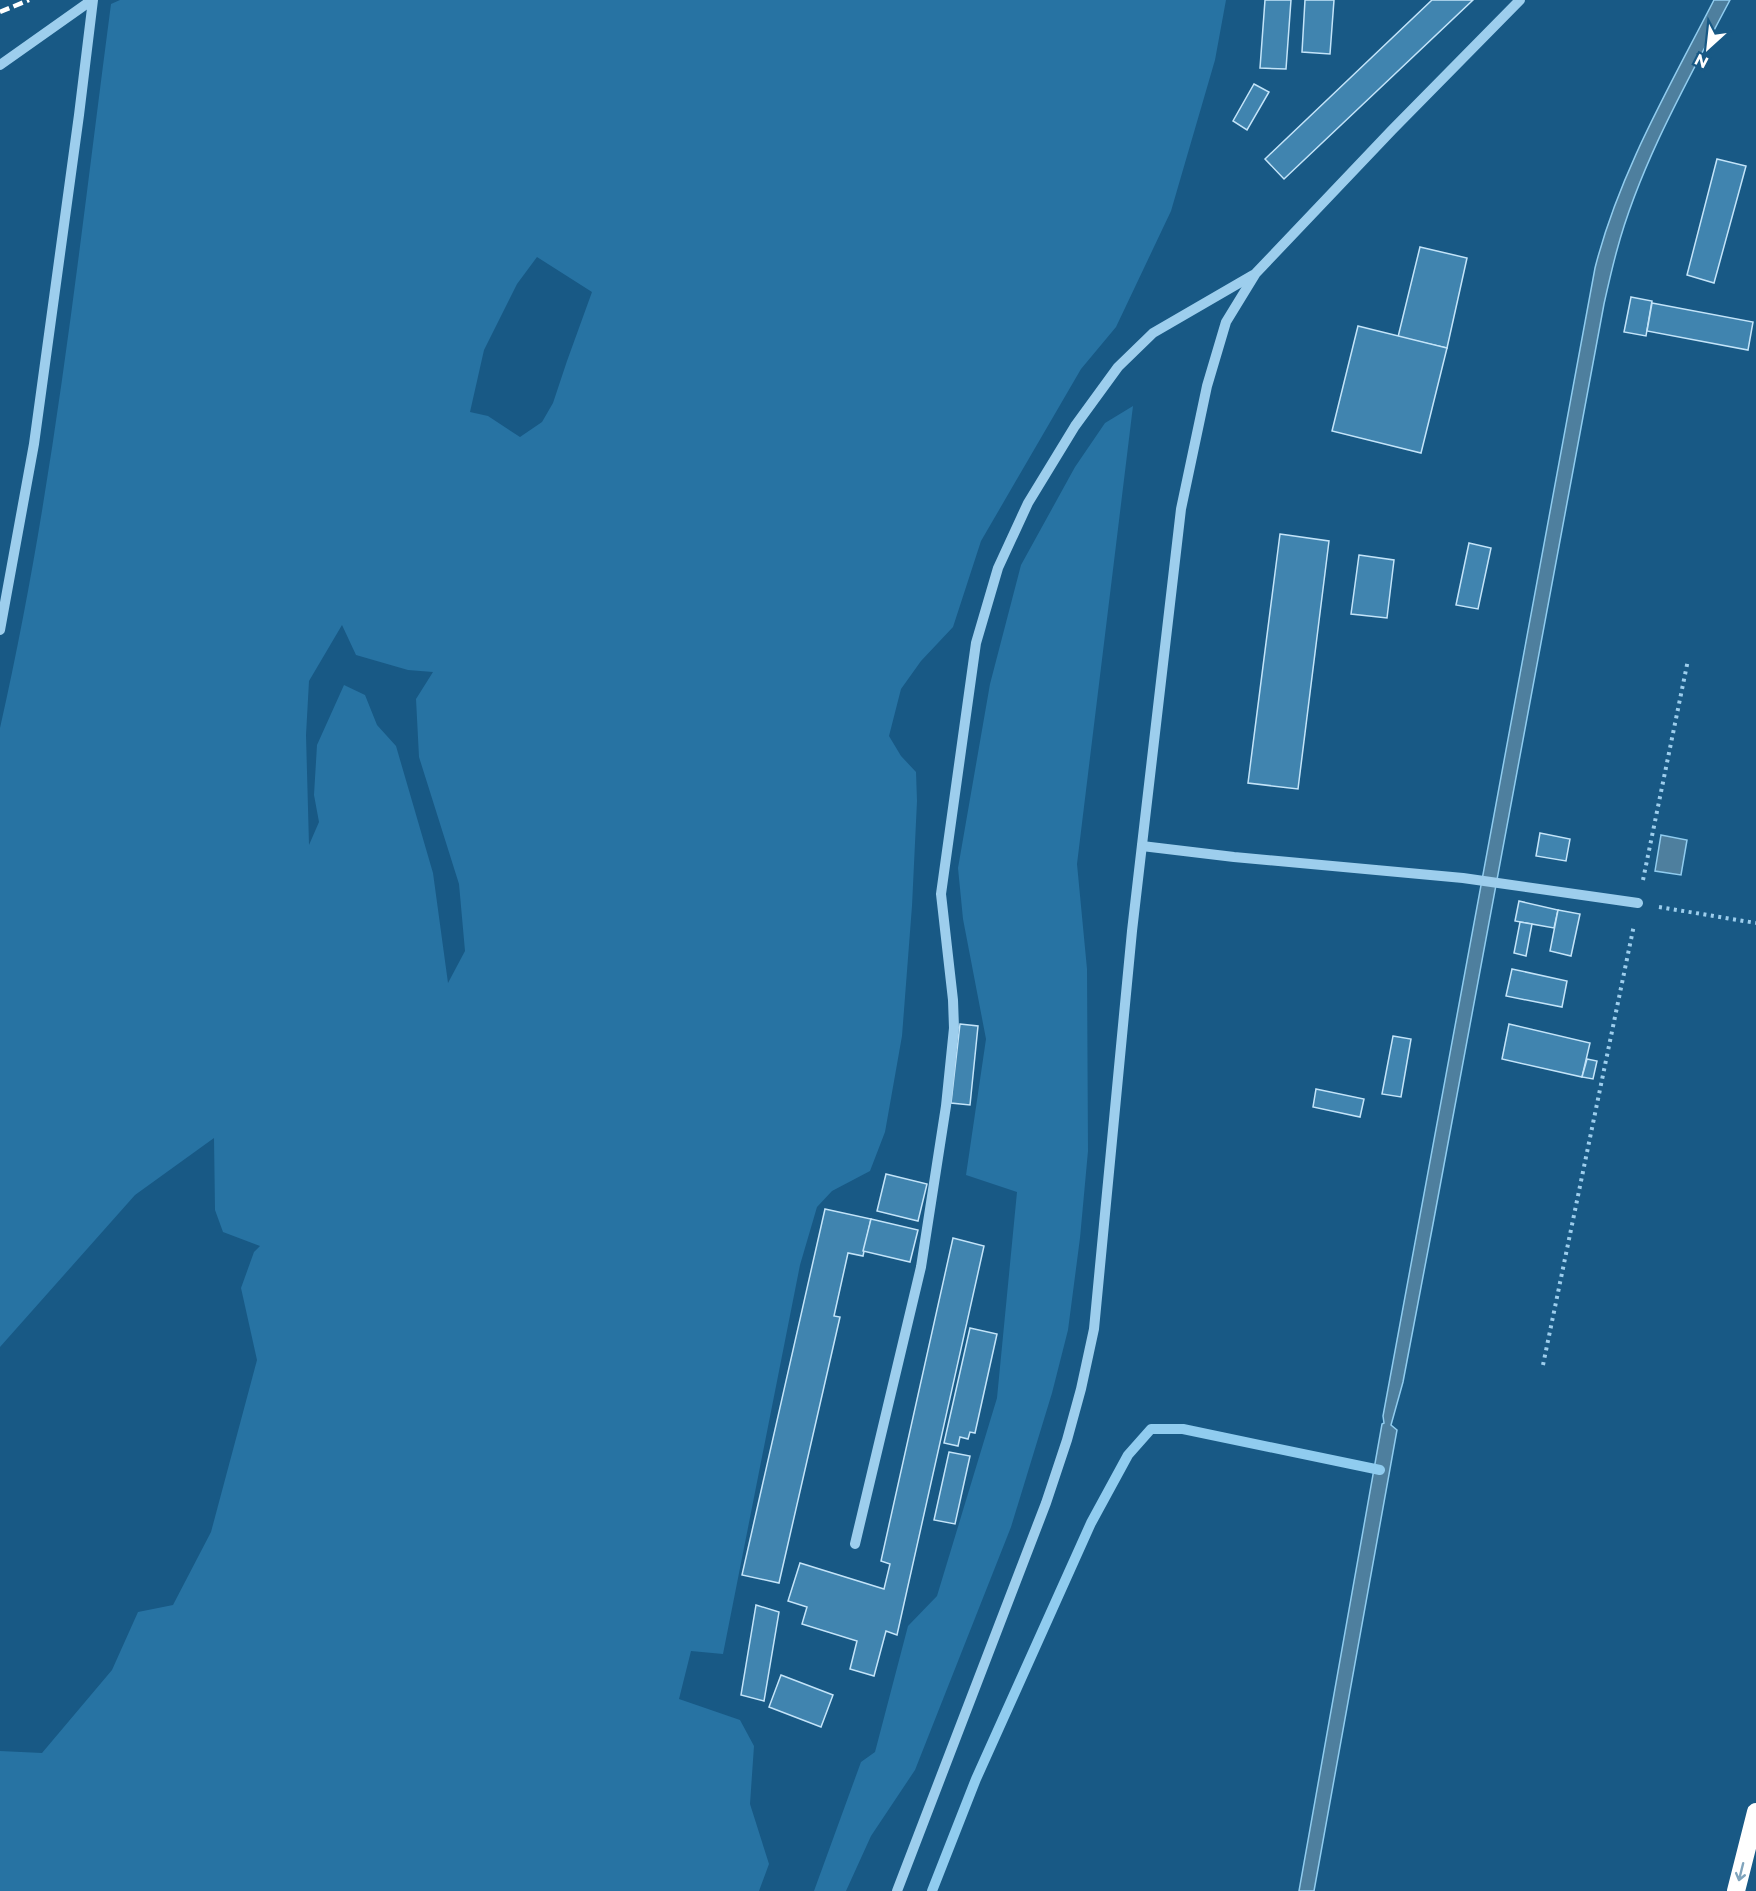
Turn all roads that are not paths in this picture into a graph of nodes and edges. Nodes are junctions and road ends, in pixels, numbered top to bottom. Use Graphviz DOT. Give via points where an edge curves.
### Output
graph roads {
  1 [pos="92,0"];
  2 [pos="1520,0"];
  3 [pos="0,65"];
  4 [pos="1256,273"];
  5 [pos="0,630"];
  6 [pos="1142,846"];
  7 [pos="1638,903"];
  8 [pos="855,1544"];
  9 [pos="1756,1812"];
  10 [pos="897,1891"];
  11 [pos="1736,1891"];
  1 -- 3 [label="street"];
  1 -- 5 [label="street" via="34,444"];
  2 -- 4 [label="street"];
  4 -- 6 [label="street" via="1226,322 1207,386 1181,509"];
  4 -- 8 [label="street" via="1153,333 1118,367 1075,426 1028,504 998,568 976,643 941,894 954,1028 946,1106 921,1268"];
  6 -- 7 [label="street" via="1463,878"];
  6 -- 10 [label="street" via="1094,1329 1082,1389 1046,1503"];
  9 -- 11 [label="highway, one-way"];
}
